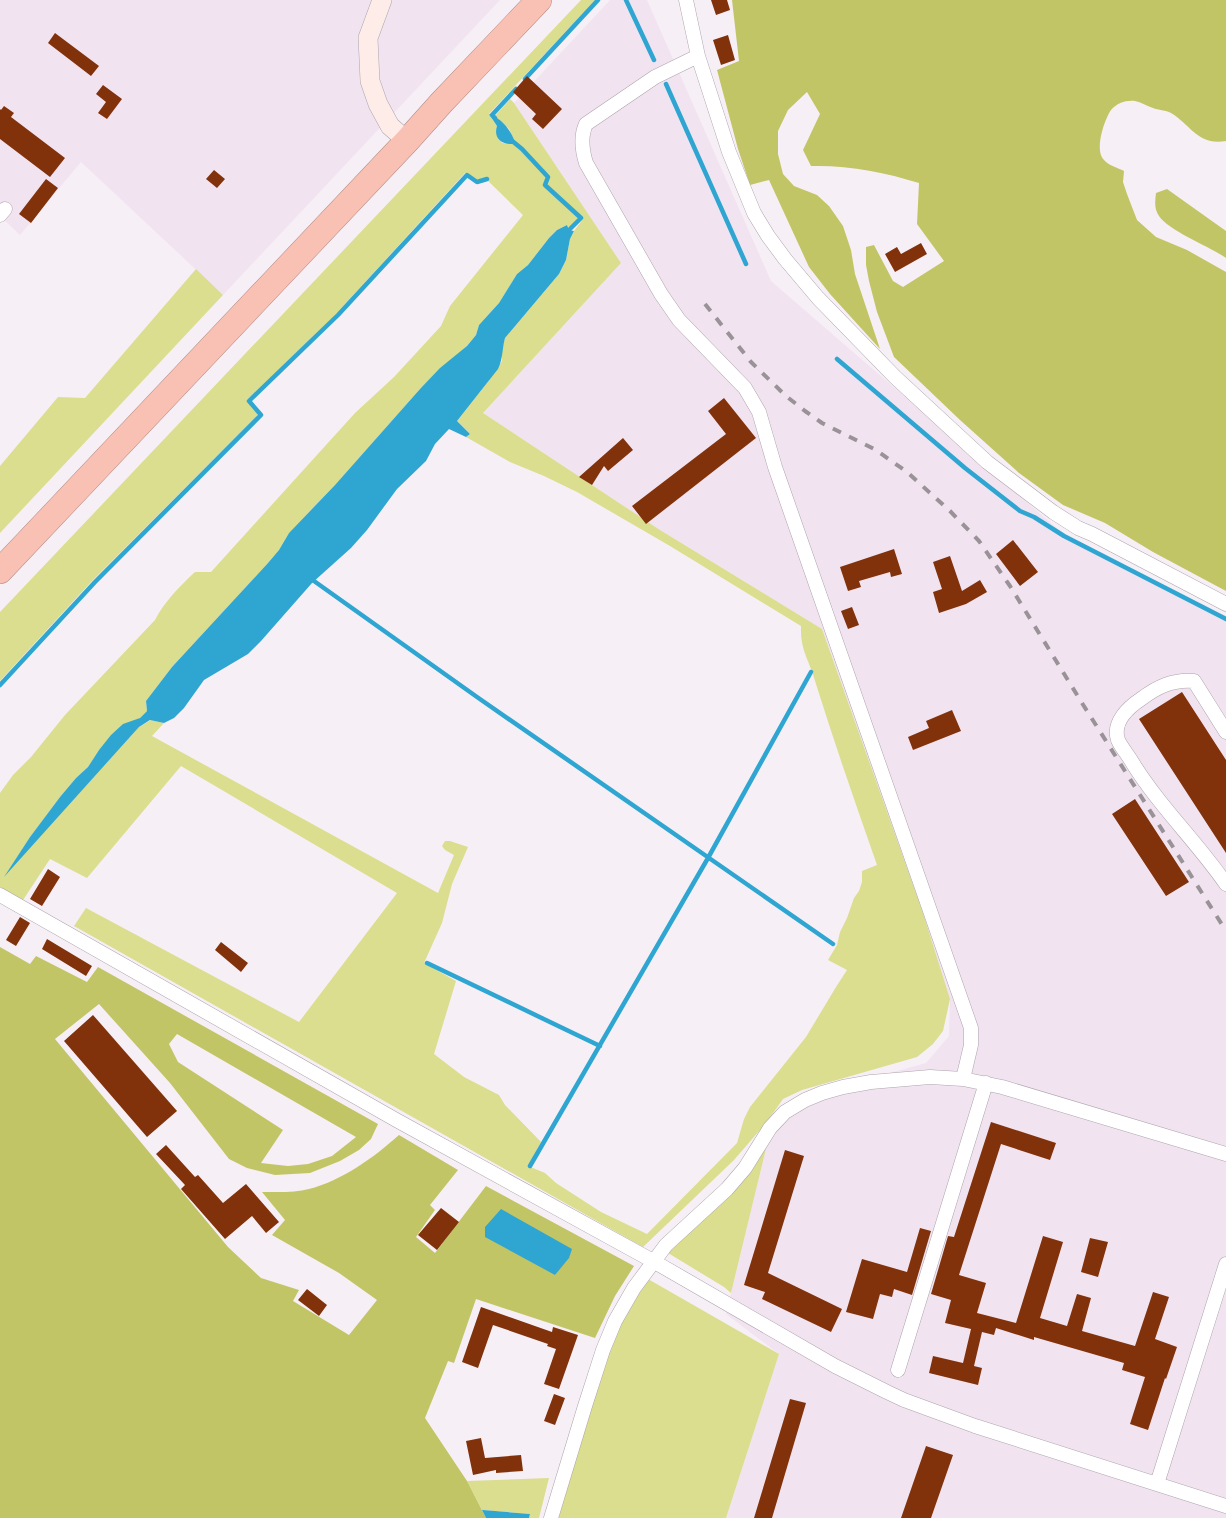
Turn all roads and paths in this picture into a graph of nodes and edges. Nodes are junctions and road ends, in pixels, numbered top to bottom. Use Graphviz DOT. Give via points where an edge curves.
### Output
graph roads {
  1 [pos="382,0"];
  2 [pos="539,0"];
  3 [pos="686,0"];
  4 [pos="698,56"];
  5 [pos="407,141"];
  6 [pos="0,571"];
  7 [pos="1226,604"];
  8 [pos="1226,732"];
  9 [pos="1226,884"];
  10 [pos="0,896"];
  11 [pos="962,1079"];
  12 [pos="986,1083"];
  13 [pos="1226,1154"];
  14 [pos="653,1261"];
  15 [pos="1226,1264"];
  16 [pos="898,1370"];
  17 [pos="1157,1484"];
  18 [pos="1226,1506"];
  19 [pos="551,1518"];
  1 -- 5 [label="street" via="368,38 370,81 390,126"];
  2 -- 5 [label="highway"];
  3 -- 4 [label="street"];
  4 -- 7 [label="street" via="729,152 754,213 784,259 824,304 895,377 987,462 1018,486 1078,528"];
  4 -- 11 [label="street" via="655,77 586,124 582,132 586,164 679,320 745,388 759,412 965,1010 971,1045"];
  5 -- 6 [label="highway"];
  8 -- 9 [label="street" via="1194,682 1183,680 1162,686 1129,707 1117,730 1118,739 1141,777"];
  10 -- 14 [label="street"];
  11 -- 12 [label="street"];
  11 -- 14 [label="street" via="930,1077 871,1082 843,1087 805,1100 785,1112 727,1189"];
  12 -- 13 [label="street"];
  12 -- 16 [label="street"];
  14 -- 17 [label="street" via="835,1366 904,1400"];
  14 -- 19 [label="street" via="615,1321"];
  15 -- 17 [label="street"];
  17 -- 18 [label="street"];
}
